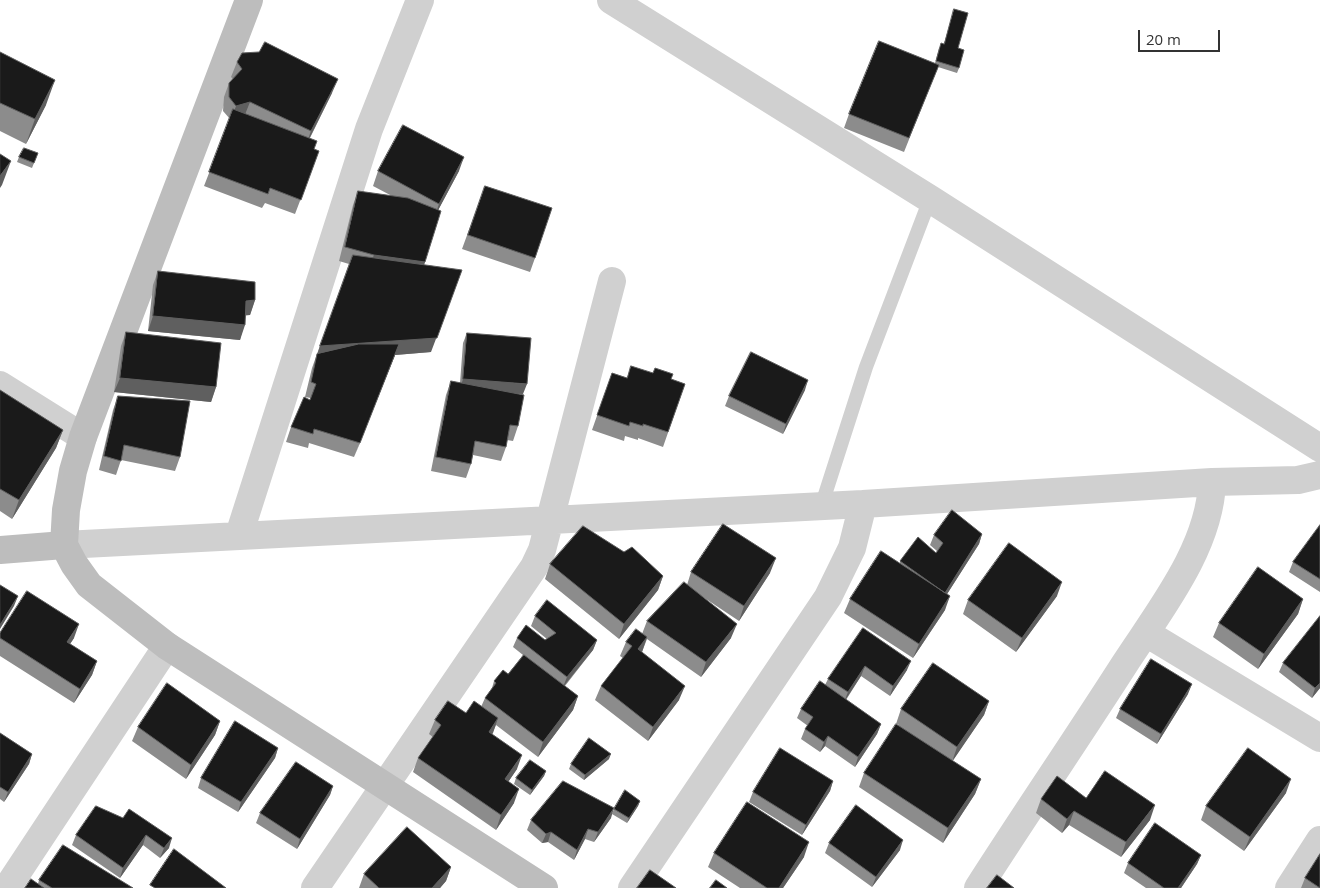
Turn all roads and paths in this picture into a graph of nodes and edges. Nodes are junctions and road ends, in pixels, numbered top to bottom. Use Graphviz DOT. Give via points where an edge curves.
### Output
graph roads {
  1 [pos="249,0"];
  2 [pos="420,0"];
  3 [pos="611,0"];
  4 [pos="930,199"];
  5 [pos="612,281"];
  6 [pos="0,385"];
  7 [pos="83,437"];
  8 [pos="1320,448"];
  9 [pos="1320,475"];
  10 [pos="1212,482"];
  11 [pos="863,504"];
  12 [pos="821,507"];
  13 [pos="550,520"];
  14 [pos="239,535"];
  15 [pos="64,545"];
  16 [pos="0,550"];
  17 [pos="1146,633"];
  18 [pos="167,646"];
  19 [pos="1320,738"];
  20 [pos="382,786"];
  21 [pos="1320,840"];
  22 [pos="7,888"];
  23 [pos="315,888"];
  24 [pos="544,888"];
  25 [pos="632,888"];
  26 [pos="978,888"];
  27 [pos="1289,888"];
  1 -- 7 [label="street"];
  2 -- 14 [label="street" via="369,129"];
  3 -- 4 [label="street"];
  4 -- 8 [label="street"];
  4 -- 12 [label="lane" via="866,367"];
  5 -- 13 [label="street"];
  6 -- 7 [label="street"];
  7 -- 15 [label="street" via="66,510"];
  9 -- 10 [label="street" via="1298,480"];
  10 -- 11 [label="street"];
  10 -- 17 [label="street" via="1203,534"];
  11 -- 12 [label="street"];
  11 -- 25 [label="street" via="852,548 828,597"];
  12 -- 13 [label="street"];
  13 -- 14 [label="street"];
  13 -- 20 [label="street" via="542,550 525,582"];
  14 -- 15 [label="street"];
  15 -- 16 [label="street"];
  15 -- 18 [label="street" via="89,585"];
  17 -- 19 [label="street"];
  17 -- 26 [label="street"];
  18 -- 20 [label="street"];
  18 -- 22 [label="street"];
  20 -- 23 [label="street"];
  20 -- 24 [label="street"];
  21 -- 27 [label="street"];
}
